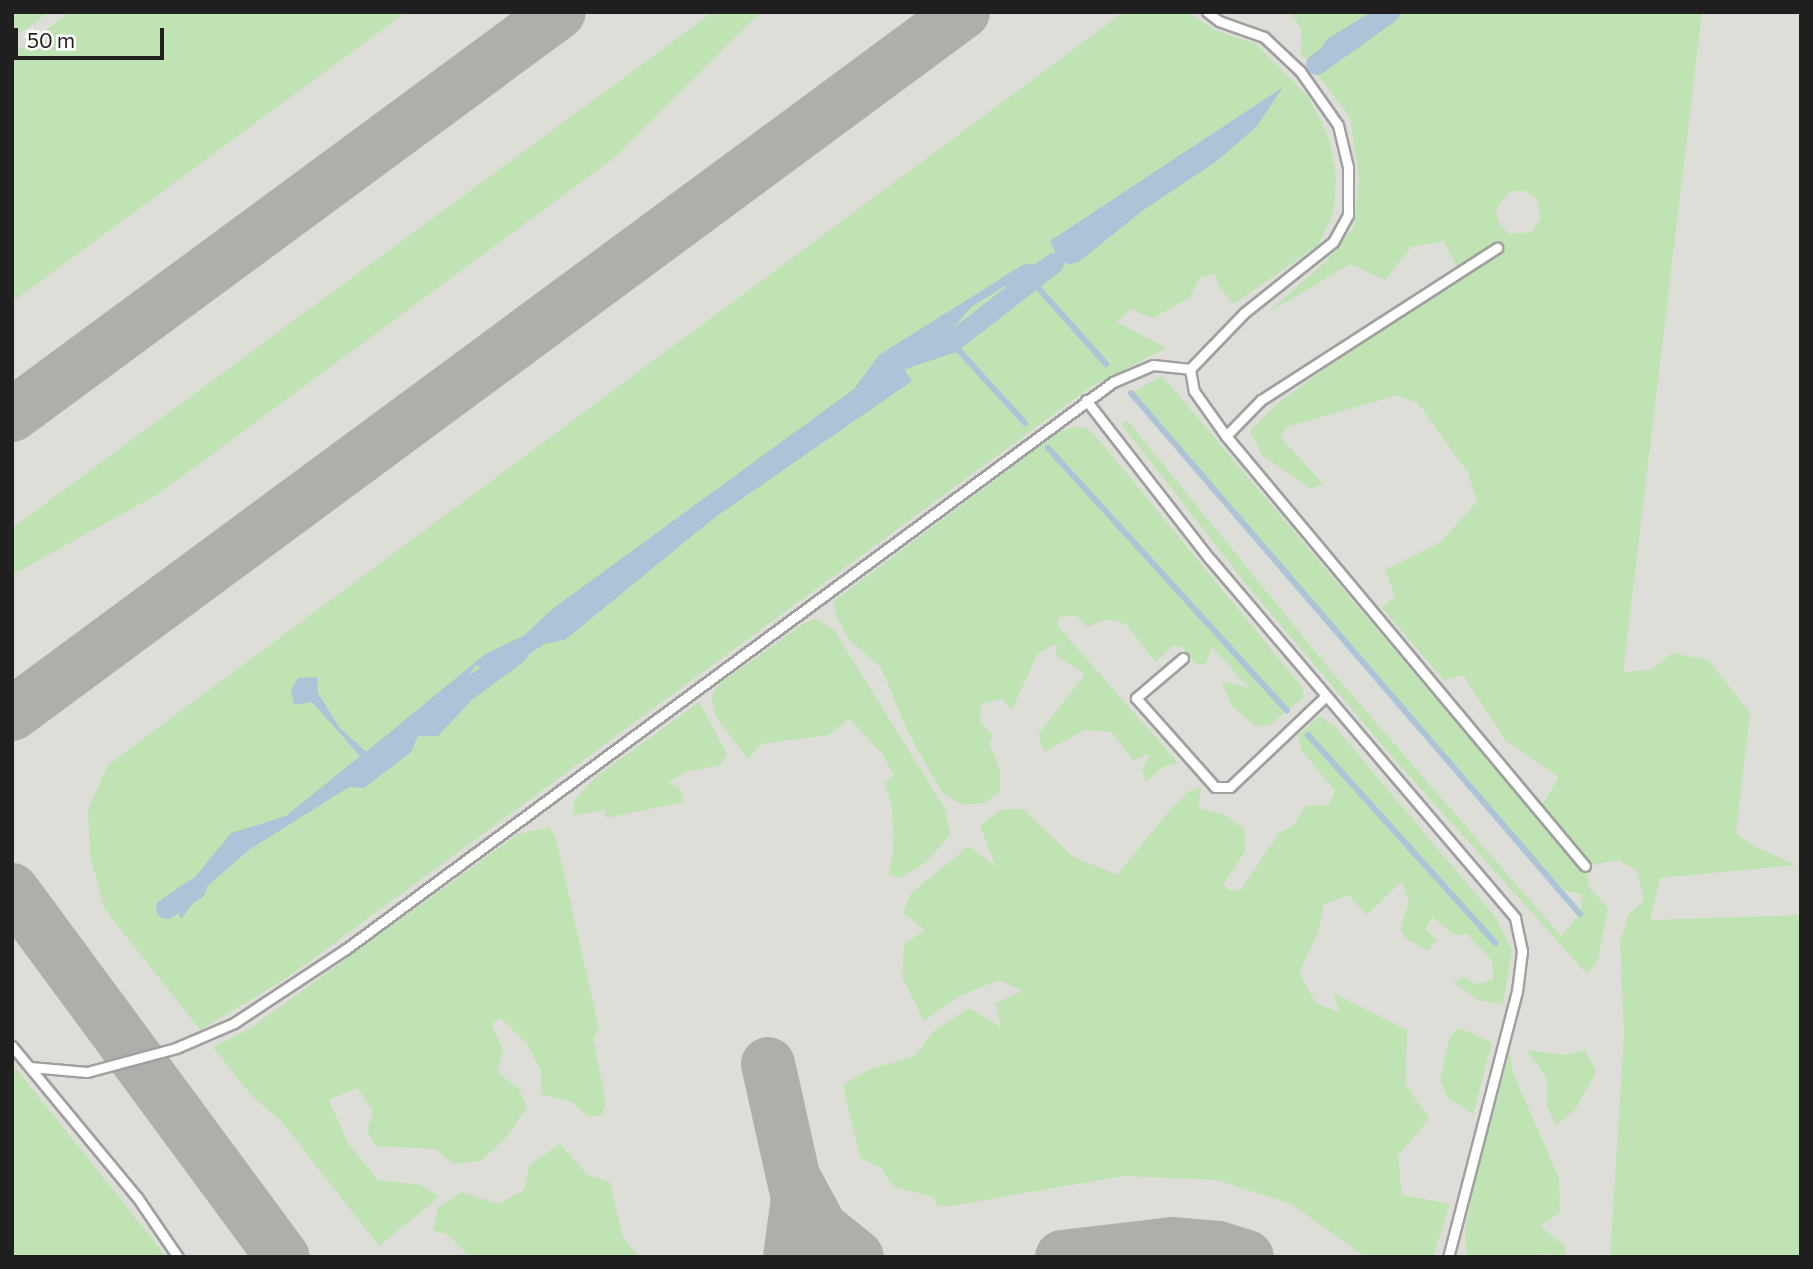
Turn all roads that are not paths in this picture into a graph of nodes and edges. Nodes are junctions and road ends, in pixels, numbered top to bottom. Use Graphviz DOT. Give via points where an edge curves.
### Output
graph roads {
  1 [pos="1207,12"];
  2 [pos="1497,248"];
  3 [pos="1190,369"];
  4 [pos="1086,400"];
  5 [pos="1226,436"];
  6 [pos="1183,658"];
  7 [pos="1326,696"];
  8 [pos="1585,866"];
  9 [pos="12,1046"];
  10 [pos="30,1067"];
  11 [pos="178,1257"];
  12 [pos="1448,1257"];
  1 -- 3 [label="lane" via="1264,37 1300,71 1338,125 1348,167 1348,215 1333,242 1244,313"];
  2 -- 5 [label="lane" via="1261,400"];
  3 -- 4 [label="lane" via="1153,365"];
  3 -- 5 [label="lane" via="1194,391"];
  4 -- 7 [label="lane" via="1210,559"];
  4 -- 10 [label="lane" via="346,949 234,1023 176,1048 87,1072"];
  5 -- 8 [label="lane"];
  6 -- 7 [label="lane" via="1136,698 1215,787 1230,787"];
  7 -- 12 [label="lane" via="1515,918 1522,951 1517,991"];
  9 -- 10 [label="lane"];
  10 -- 11 [label="lane" via="137,1197"];
}
